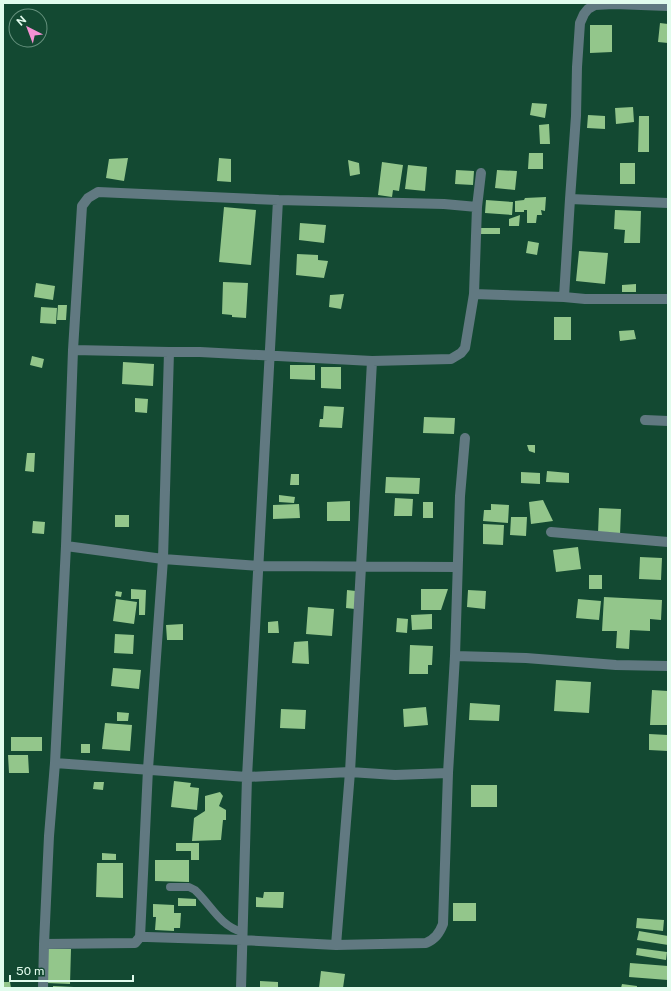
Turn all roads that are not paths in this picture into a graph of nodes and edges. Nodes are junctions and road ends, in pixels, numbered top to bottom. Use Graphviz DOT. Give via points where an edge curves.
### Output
graph roads {
  1 [pos="668,6"];
  2 [pos="481,173"];
  3 [pos="570,199"];
  4 [pos="278,200"];
  5 [pos="668,202"];
  6 [pos="477,206"];
  7 [pos="474,294"];
  8 [pos="564,298"];
  9 [pos="668,299"];
  10 [pos="73,350"];
  11 [pos="169,352"];
  12 [pos="270,356"];
  13 [pos="372,361"];
  14 [pos="645,420"];
  15 [pos="668,421"];
  16 [pos="465,438"];
  17 [pos="551,532"];
  18 [pos="668,542"];
  19 [pos="66,546"];
  20 [pos="163,559"];
  21 [pos="258,566"];
  22 [pos="361,566"];
  23 [pos="457,567"];
  24 [pos="454,656"];
  25 [pos="668,666"];
  26 [pos="54,763"];
  27 [pos="148,769"];
  28 [pos="350,772"];
  29 [pos="448,773"];
  30 [pos="247,776"];
  31 [pos="170,887"];
  32 [pos="242,936"];
  33 [pos="140,937"];
  34 [pos="44,944"];
  35 [pos="336,945"];
  36 [pos="43,988"];
  37 [pos="241,988"];
  1 -- 3 [label="street" via="595,5 584,14 580,23"];
  2 -- 6 [label="street"];
  3 -- 5 [label="street"];
  3 -- 8 [label="street"];
  4 -- 6 [label="street"];
  4 -- 10 [label="street" via="98,192 88,198 82,206"];
  4 -- 12 [label="street"];
  6 -- 7 [label="street"];
  7 -- 8 [label="street"];
  7 -- 13 [label="street" via="465,348 456,357"];
  8 -- 9 [label="street"];
  10 -- 11 [label="street"];
  10 -- 19 [label="street"];
  11 -- 12 [label="street"];
  11 -- 20 [label="street"];
  12 -- 13 [label="street"];
  12 -- 21 [label="street"];
  13 -- 22 [label="street"];
  14 -- 15 [label="street"];
  16 -- 23 [label="street"];
  17 -- 18 [label="street"];
  19 -- 20 [label="street"];
  19 -- 26 [label="street"];
  20 -- 21 [label="street"];
  20 -- 27 [label="street"];
  21 -- 22 [label="street"];
  21 -- 30 [label="street"];
  22 -- 23 [label="street"];
  22 -- 28 [label="street"];
  23 -- 24 [label="street"];
  24 -- 25 [label="street"];
  24 -- 29 [label="street"];
  26 -- 27 [label="street"];
  26 -- 34 [label="street"];
  27 -- 30 [label="street"];
  27 -- 33 [label="street"];
  28 -- 29 [label="street" via="395,775"];
  28 -- 30 [label="street"];
  28 -- 35 [label="street"];
  29 -- 35 [label="street" via="440,932 426,943"];
  30 -- 32 [label="street"];
  31 -- 32 [label="lane" via="189,887 195,890 226,924"];
  32 -- 33 [label="street"];
  32 -- 35 [label="street"];
  32 -- 37 [label="street"];
  33 -- 34 [label="street" via="134,943"];
  34 -- 36 [label="street"];
}
